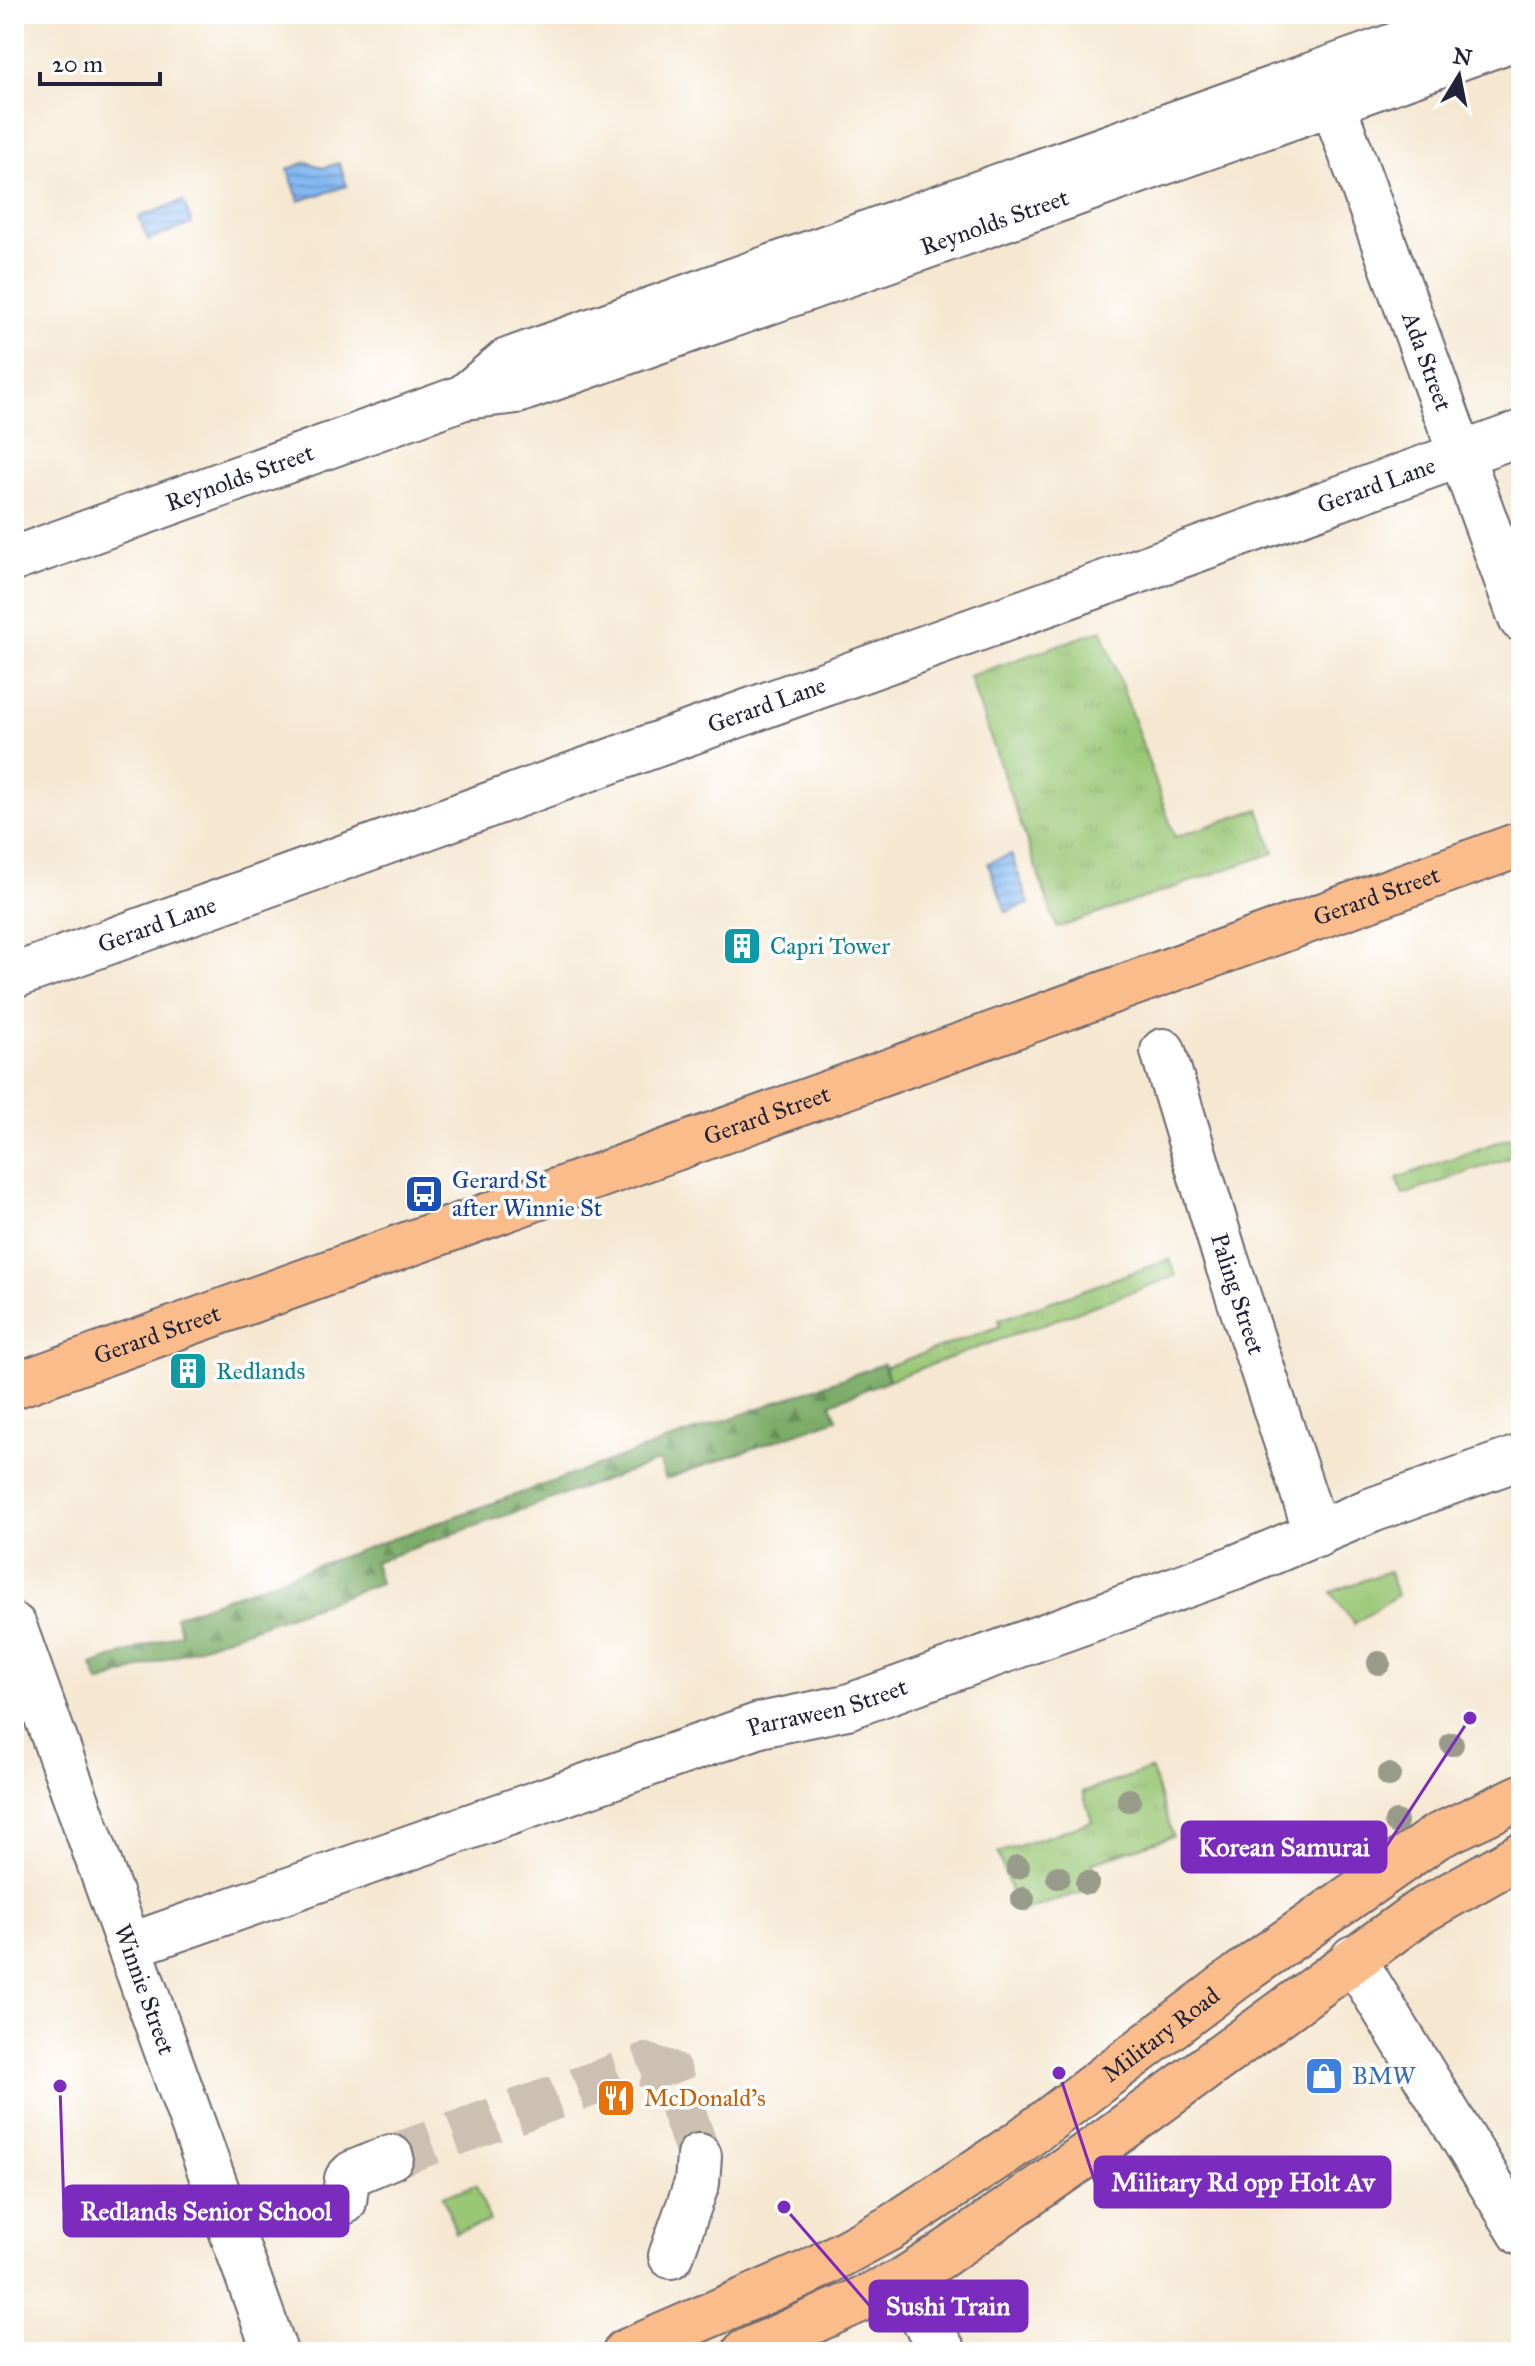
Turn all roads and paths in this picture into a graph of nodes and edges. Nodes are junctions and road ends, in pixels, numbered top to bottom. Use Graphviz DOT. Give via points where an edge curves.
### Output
graph roads {
  1 [pos="1483,14"];
  2 [pos="1521,36"];
  3 [pos="1333,104"];
  4 [pos="464,397"];
  5 [pos="1521,433"];
  6 [pos="1459,455"];
  7 [pos="14,559"];
  8 [pos="1521,619"];
  9 [pos="1521,844"];
  10 [pos="14,976"];
  11 [pos="1163,1051"];
  12 [pos="14,1386"];
  13 [pos="1521,1457"];
  14 [pos="1317,1535"];
  15 [pos="14,1626"];
  16 [pos="1521,1797"];
  17 [pos="1521,1855"];
  18 [pos="129,1946"];
  19 [pos="1353,1958"];
  20 [pos="699,2156"];
  21 [pos="391,2157"];
  22 [pos="344,2202"];
  23 [pos="1521,2233"];
  24 [pos="671,2256"];
  25 [pos="900,2282"];
  26 [pos="275,2352"];
  27 [pos="625,2352"];
  28 [pos="745,2352"];
  29 [pos="944,2352"];
  1 -- 4 [label="street, Reynolds Street" via="507,361"];
  2 -- 3 [label="street, Reynolds Street"];
  3 -- 4 [label="street, Reynolds Street" via="517,391"];
  3 -- 6 [label="street, Ada Street"];
  4 -- 7 [label="street, Reynolds Street"];
  5 -- 6 [label="street, Gerard Lane"];
  6 -- 8 [label="street, Ada Street"];
  6 -- 10 [label="street, Gerard Lane"];
  9 -- 12 [label="main road, Gerard Street"];
  11 -- 14 [label="street, Paling Street"];
  13 -- 14 [label="street, Parraween Street"];
  14 -- 18 [label="street, Parraween Street" via="847,1707 760,1725"];
  15 -- 18 [label="street, Winnie Street"];
  16 -- 27 [label="main road, Military Road" via="1436,1837 1250,1967 1017,2144 890,2228 807,2273"];
  17 -- 19 [label="main road" via="1418,1913"];
  18 -- 26 [label="street, Winnie Street"];
  19 -- 23 [label="street"];
  19 -- 25 [label="main road" via="1096,2148"];
  20 -- 24 [label="street" via="697,2183"];
  21 -- 22 [label="street" via="353,2173"];
  25 -- 28 [label="main road"];
  25 -- 29 [label="street"];
}
